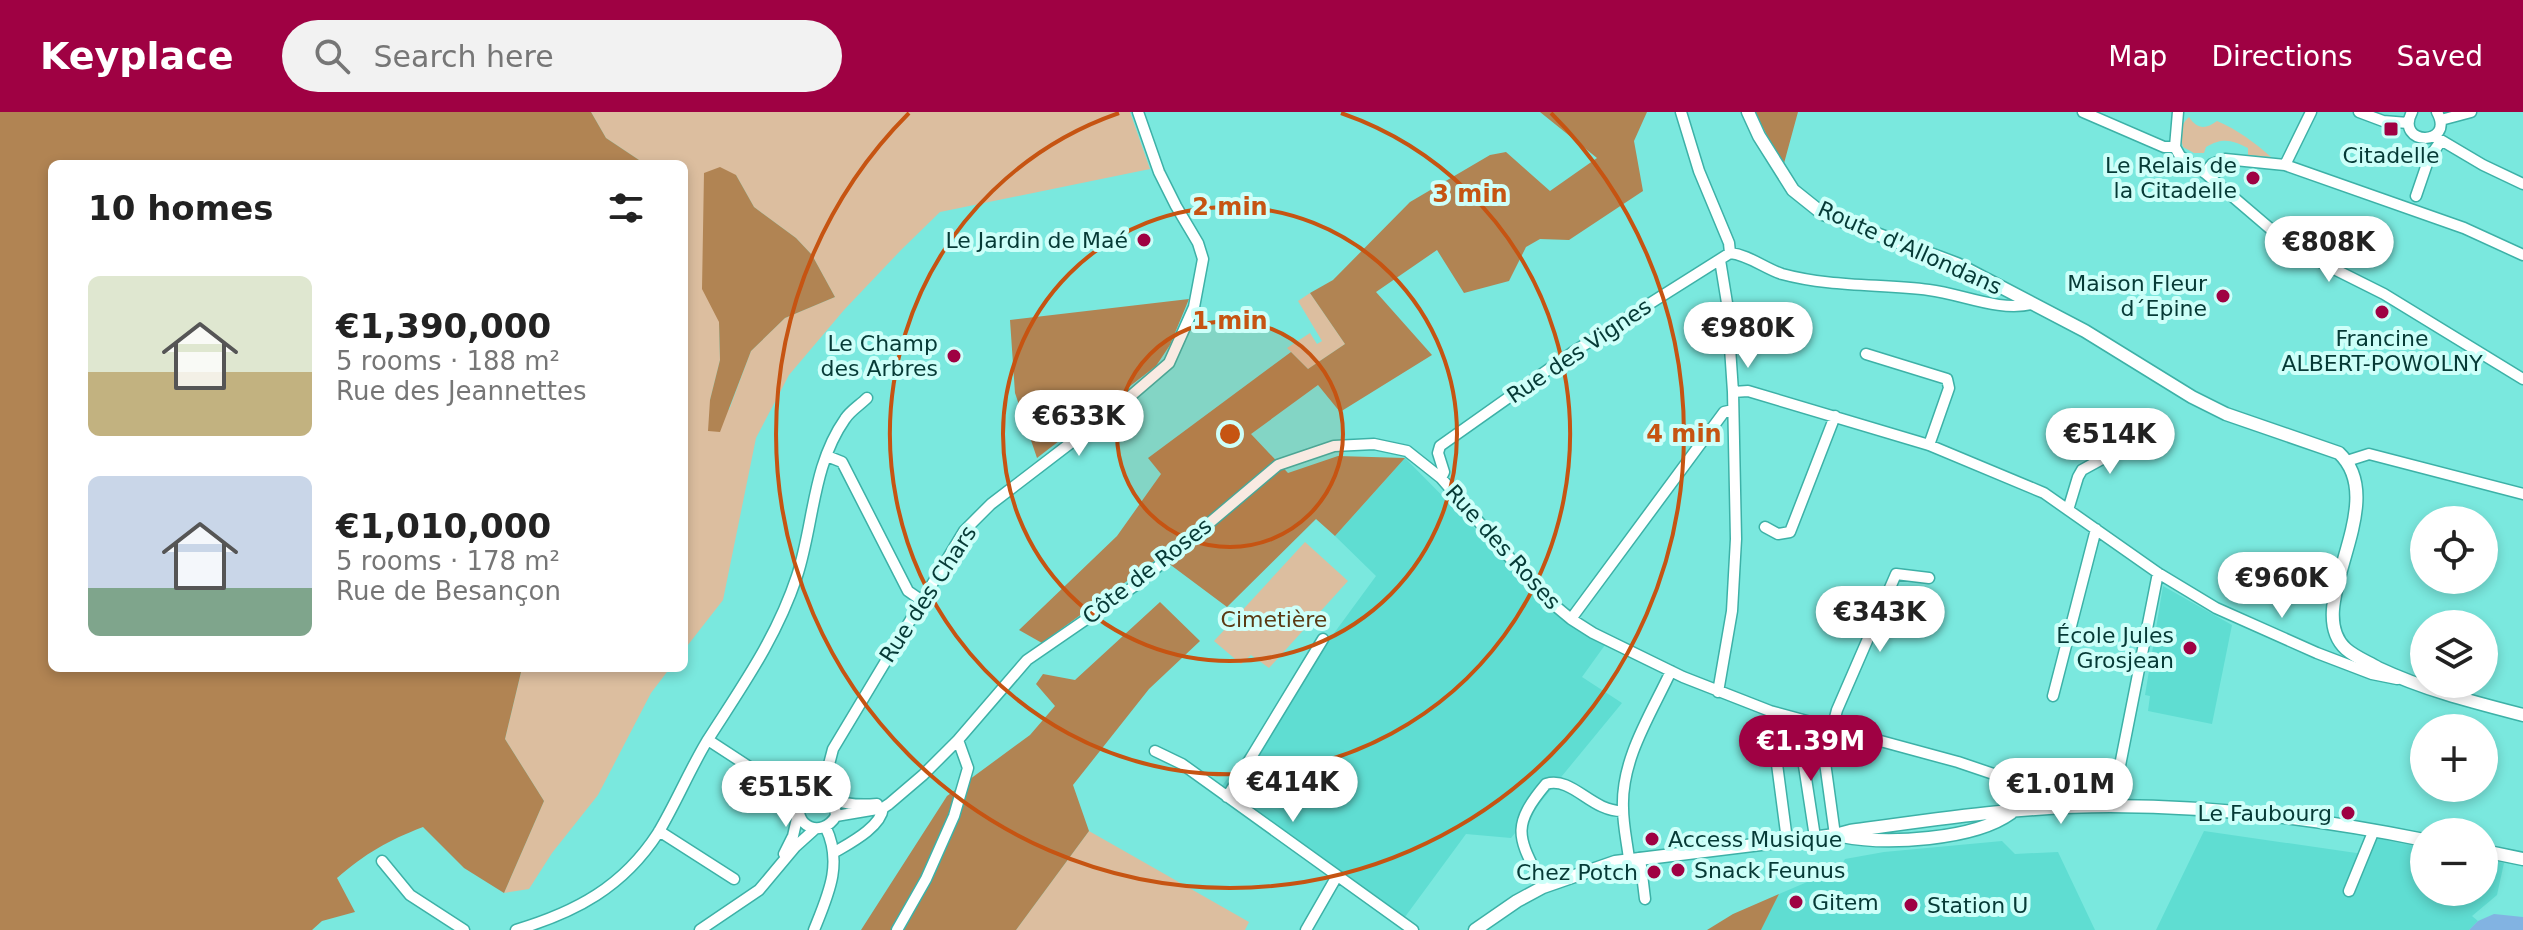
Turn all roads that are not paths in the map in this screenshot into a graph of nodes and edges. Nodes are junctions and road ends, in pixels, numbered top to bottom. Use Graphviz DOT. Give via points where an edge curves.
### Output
graph roads {
  1 [pos="1138,112"];
  2 [pos="1681,112"];
  3 [pos="1748,112"];
  4 [pos="2083,112"];
  5 [pos="2178,112"];
  6 [pos="2311,112"];
  7 [pos="2359,112"];
  8 [pos="2471,112"];
  9 [pos="2439,116"];
  10 [pos="2410,117"];
  11 [pos="2437,138"];
  12 [pos="2175,147"];
  13 [pos="2285,165"];
  14 [pos="2205,173"];
  15 [pos="2523,184"];
  16 [pos="2416,196"];
  17 [pos="2523,255"];
  18 [pos="1725,256"];
  19 [pos="2032,304"];
  20 [pos="1866,354"];
  21 [pos="2523,379"];
  22 [pos="1733,392"];
  23 [pos="867,398"];
  24 [pos="1733,410"];
  25 [pos="1835,416"];
  26 [pos="2121,429"];
  27 [pos="1929,445"];
  28 [pos="827,456"];
  29 [pos="2347,461"];
  30 [pos="1441,478"];
  31 [pos="2523,494"];
  32 [pos="2068,510"];
  33 [pos="1765,527"];
  34 [pos="2096,529"];
  35 [pos="2158,573"];
  36 [pos="1929,578"];
  37 [pos="921,600"];
  38 [pos="1571,619"];
  39 [pos="1323,639"];
  40 [pos="1671,671"];
  41 [pos="2403,680"];
  42 [pos="1718,692"];
  43 [pos="2053,696"];
  44 [pos="1770,711"];
  45 [pos="2523,715"];
  46 [pos="1797,720"];
  47 [pos="1826,728"];
  48 [pos="708,740"];
  49 [pos="958,740"];
  50 [pos="1155,751"];
  51 [pos="822,791"];
  52 [pos="1227,797"];
  53 [pos="800,800"];
  54 [pos="834,800"];
  55 [pos="893,800"];
  56 [pos="2112,806"];
  57 [pos="883,808"];
  58 [pos="2049,808"];
  59 [pos="1623,811"];
  60 [pos="798,814"];
  61 [pos="836,816"];
  62 [pos="820,829"];
  63 [pos="2374,830"];
  64 [pos="659,831"];
  65 [pos="1835,835"];
  66 [pos="1815,837"];
  67 [pos="2410,837"];
  68 [pos="1787,840"];
  69 [pos="835,852"];
  70 [pos="2498,854"];
  71 [pos="1634,858"];
  72 [pos="2523,859"];
  73 [pos="382,861"];
  74 [pos="777,866"];
  75 [pos="1337,876"];
  76 [pos="734,879"];
  77 [pos="1543,887"];
  78 [pos="2349,891"];
  79 [pos="1645,899"];
  80 [pos="464,930"];
  81 [pos="516,930"];
  82 [pos="700,930"];
  83 [pos="814,930"];
  84 [pos="897,930"];
  85 [pos="1306,930"];
  86 [pos="1413,930"];
  87 [pos="1475,930"];
  1 -- 37 [label="street, Rue des Chars" via="1159,172 1203,259 1194,307 1169,363 991,504 964,531"];
  2 -- 18 [label="street" via="1729,243"];
  3 -- 19 [label="main road, Route d'Allondans" via="1793,190 1823,214 1957,264"];
  4 -- 12 [label="street"];
  5 -- 12 [label="street"];
  6 -- 13 [label="street"];
  7 -- 10 [label="street" via="2383,121"];
  8 -- 9 [label="street"];
  9 -- 11 [label="street"];
  10 -- 11 [label="street" via="2415,136"];
  11 -- 15 [label="street"];
  11 -- 16 [label="street"];
  12 -- 14 [label="street"];
  13 -- 14 [label="street" via="2225,159"];
  13 -- 17 [label="street" via="2451,223"];
  14 -- 21 [label="street" via="2294,249 2384,294"];
  18 -- 19 [label="street" via="1741,254 1783,274 1853,286 1929,290 2017,308"];
  18 -- 22 [label="street"];
  18 -- 30 [label="street, Rue des Vignes" via="1573,352 1440,446"];
  19 -- 29 [label="main road, Route d'Allondans" via="2192,397 2262,428 2328,448"];
  20 -- 27 [label="street" via="1947,379 1949,388"];
  22 -- 24 [label="street"];
  22 -- 25 [label="street" via="1748,391"];
  23 -- 28 [label="street" via="845,418"];
  24 -- 38 [label="street" via="1724,412"];
  24 -- 42 [label="street" via="1736,539 1732,611"];
  25 -- 27 [label="street"];
  25 -- 33 [label="street" via="1790,532 1778,534"];
  26 -- 32 [label="street" via="2113,453 2082,470"];
  27 -- 32 [label="street" via="2044,493"];
  28 -- 37 [label="street" via="842,462 908,591"];
  28 -- 48 [label="street" via="798,573 779,624"];
  29 -- 31 [label="street" via="2369,454"];
  29 -- 41 [label="main road" via="2358,497 2333,623 2345,648"];
  30 -- 38 [label="street, Rue des Roses" via="1541,594"];
  30 -- 49 [label="street, Côte de Roses" via="1407,451 1374,444 1334,446 1278,465 1136,585 1027,660"];
  32 -- 34 [label="street"];
  34 -- 35 [label="street"];
  34 -- 43 [label="street"];
  35 -- 41 [label="street" via="2253,626 2372,674"];
  35 -- 56 [label="street"];
  36 -- 47 [label="street" via="1896,574"];
  37 -- 51 [label="street, Rue des Chars" via="833,749"];
  38 -- 40 [label="street, Rue des Roses"];
  39 -- 52 [label="street"];
  40 -- 42 [label="street, Rue des Roses"];
  40 -- 59 [label="street" via="1632,756"];
  41 -- 45 [label="main road"];
  42 -- 44 [label="street, Rue des Roses"];
  44 -- 46 [label="street, Rue des Roses"];
  44 -- 68 [label="street"];
  46 -- 47 [label="street, Rue des Roses"];
  46 -- 66 [label="street"];
  47 -- 58 [label="street, Rue des Roses" via="2035,788"];
  47 -- 65 [label="street"];
  48 -- 53 [label="street"];
  48 -- 64 [label="street"];
  49 -- 55 [label="street, Côte de Roses"];
  49 -- 84 [label="street" via="968,768 954,816"];
  50 -- 52 [label="street"];
  51 -- 53 [label="street"];
  51 -- 54 [label="street"];
  52 -- 75 [label="street"];
  53 -- 60 [label="street"];
  54 -- 55 [label="street" via="865,805"];
  54 -- 61 [label="street"];
  55 -- 57 [label="street, Côte de Roses"];
  56 -- 58 [label="main road"];
  56 -- 63 [label="main road" via="2315,820"];
  57 -- 61 [label="street, Côte de Roses"];
  57 -- 69 [label="street" via="874,824"];
  58 -- 65 [label="main road" via="2012,812 1945,834 1877,840"];
  59 -- 71 [label="street"];
  59 -- 77 [label="street" via="1597,806 1561,783 1546,784 1521,824 1521,839"];
  60 -- 62 [label="street" via="808,827"];
  60 -- 74 [label="street"];
  61 -- 62 [label="street"];
  62 -- 69 [label="street"];
  62 -- 74 [label="street"];
  63 -- 67 [label="main road"];
  63 -- 78 [label="street"];
  64 -- 76 [label="street"];
  64 -- 81 [label="street" via="614,883 587,902"];
  65 -- 66 [label="main road"];
  66 -- 68 [label="main road"];
  68 -- 71 [label="main road"];
  69 -- 83 [label="street"];
  70 -- 72 [label="main road"];
  71 -- 77 [label="main road"];
  71 -- 79 [label="street"];
  73 -- 80 [label="street" via="410,895"];
  74 -- 82 [label="street" via="759,890"];
  75 -- 85 [label="street"];
  75 -- 86 [label="street"];
  77 -- 87 [label="main road"];
}
